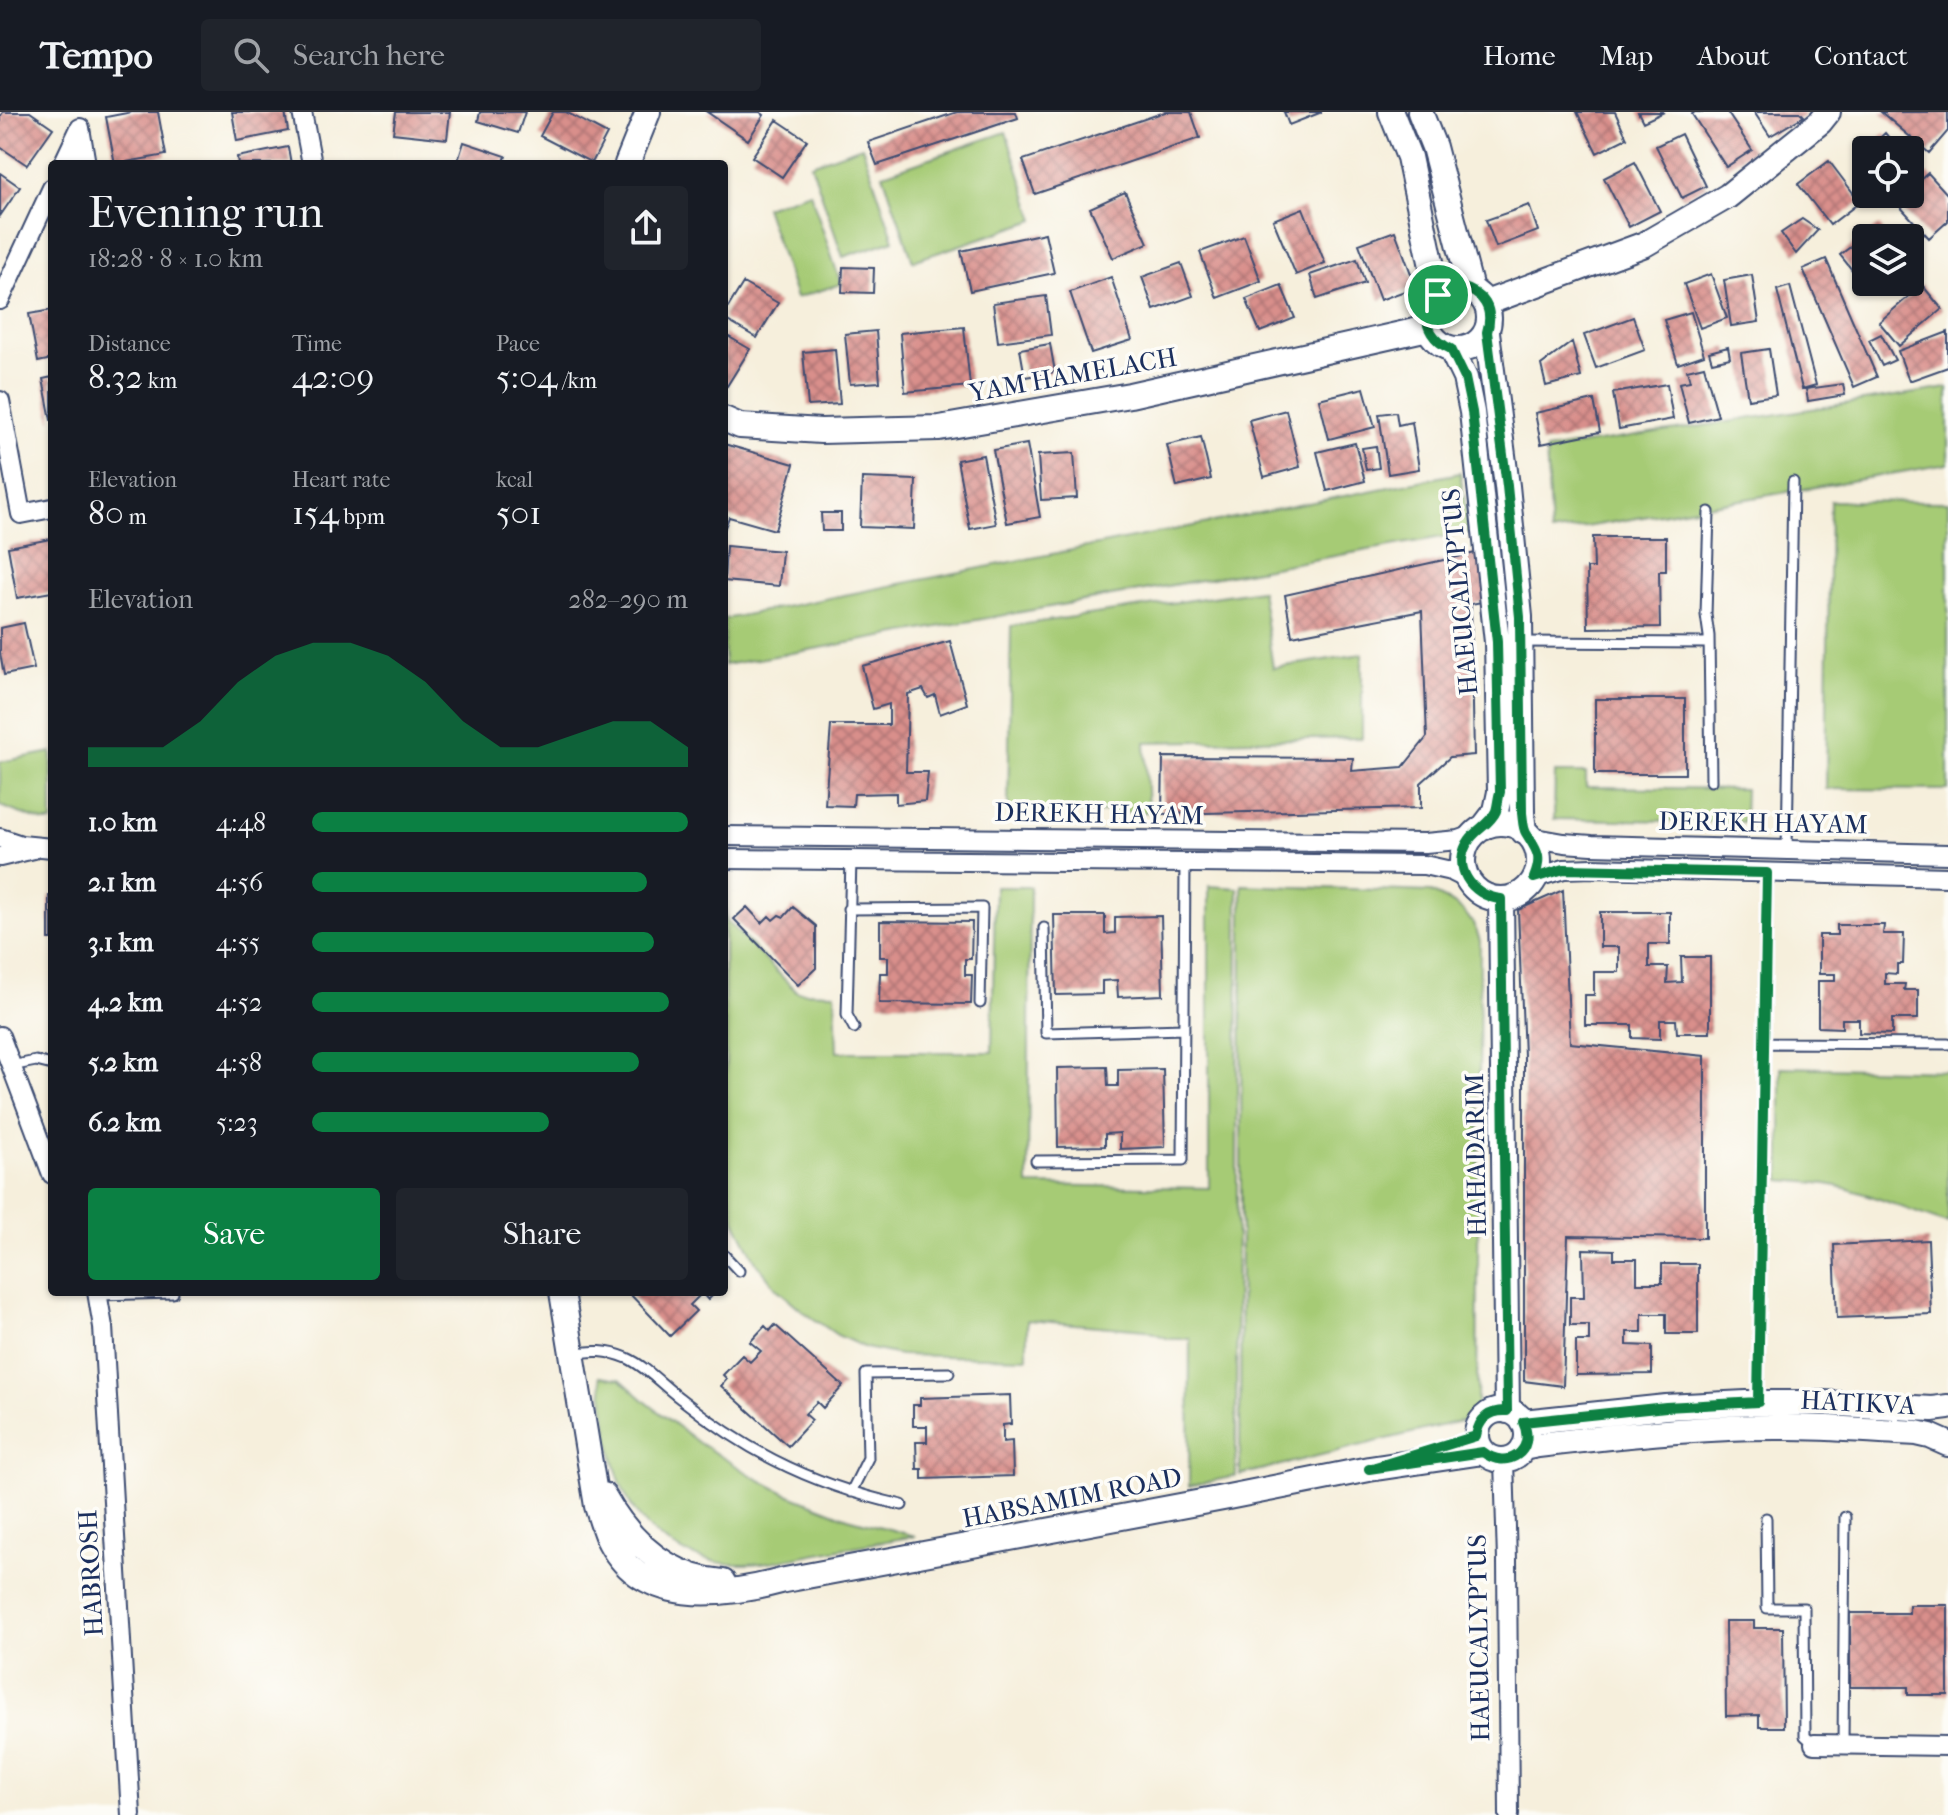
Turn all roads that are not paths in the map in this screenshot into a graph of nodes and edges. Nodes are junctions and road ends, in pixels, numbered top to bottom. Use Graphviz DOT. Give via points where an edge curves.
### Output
graph roads {
  1 [pos="302,112"];
  2 [pos="648,112"];
  3 [pos="1391,112"];
  4 [pos="1420,112"];
  5 [pos="1828,112"];
  6 [pos="65,160"];
  7 [pos="85,160"];
  8 [pos="311,160"];
  9 [pos="629,160"];
  10 [pos="48,197"];
  11 [pos="1438,295"];
  12 [pos="1478,296"];
  13 [pos="0,300"];
  14 [pos="1428,328"];
  15 [pos="1487,332"];
  16 [pos="1451,349"];
  17 [pos="0,401"];
  18 [pos="728,421"];
  19 [pos="1793,482"];
  20 [pos="48,509"];
  21 [pos="1709,512"];
  22 [pos="1520,642"];
  23 [pos="1709,643"];
  24 [pos="1711,781"];
  25 [pos="1478,832"];
  26 [pos="1527,835"];
  27 [pos="728,836"];
  28 [pos="0,838"];
  29 [pos="46,848"];
  30 [pos="1787,850"];
  31 [pos="1948,854"];
  32 [pos="0,857"];
  33 [pos="728,859"];
  34 [pos="851,859"];
  35 [pos="1185,863"];
  36 [pos="1767,873"];
  37 [pos="1948,877"];
  38 [pos="1534,878"];
  39 [pos="1467,879"];
  40 [pos="1501,899"];
  41 [pos="848,909"];
  42 [pos="1044,928"];
  43 [pos="980,1003"];
  44 [pos="854,1028"];
  45 [pos="1184,1029"];
  46 [pos="1764,1043"];
  47 [pos="1948,1044"];
  48 [pos="4,1051"];
  49 [pos="48,1064"];
  50 [pos="1036,1161"];
  51 [pos="48,1164"];
  52 [pos="728,1259"];
  53 [pos="739,1271"];
  54 [pos="98,1296"];
  55 [pos="563,1296"];
  56 [pos="572,1354"];
  57 [pos="949,1373"];
  58 [pos="1758,1402"];
  59 [pos="1948,1407"];
  60 [pos="1515,1416"];
  61 [pos="1948,1444"];
  62 [pos="1497,1449"];
  63 [pos="851,1492"];
  64 [pos="902,1505"];
  65 [pos="1845,1517"];
  66 [pos="1766,1518"];
  67 [pos="1814,1744"];
  68 [pos="1843,1744"];
  69 [pos="1948,1746"];
  70 [pos="131,1815"];
  71 [pos="1509,1815"];
  1 -- 8 [label="street"];
  2 -- 9 [label="street"];
  3 -- 11 [label="street" via="1409,157"];
  4 -- 12 [label="street"];
  5 -- 12 [label="street" via="1728,196 1645,244"];
  6 -- 7 [label="street" via="80,128"];
  10 -- 13 [label="street"];
  11 -- 12 [label="street" via="1461,287"];
  11 -- 14 [label="street" via="1429,307"];
  12 -- 15 [label="street" via="1490,312"];
  14 -- 16 [label="street" via="1433,338"];
  14 -- 18 [label="street, YAM HAMELACH" via="1130,395 939,428 821,431"];
  15 -- 16 [label="street" via="1472,347"];
  15 -- 22 [label="street, HAEUCALYPTUS"];
  16 -- 25 [label="street, HAEUCALYPTUS" via="1465,378 1472,412 1497,642 1500,792 1496,811"];
  17 -- 20 [label="street" via="21,514"];
  19 -- 30 [label="lane"];
  21 -- 23 [label="lane"];
  22 -- 23 [label="lane"];
  22 -- 26 [label="street, HAEUCALYPTUS" via="1521,804"];
  23 -- 24 [label="lane"];
  25 -- 26 [label="street" via="1500,824"];
  25 -- 27 [label="street, DEREKH HAYAM" via="1425,843"];
  25 -- 39 [label="street" via="1463,856"];
  26 -- 30 [label="street, DEREKH HAYAM" via="1592,845"];
  26 -- 38 [label="street" via="1538,855"];
  28 -- 29 [label="street"];
  29 -- 32 [label="street"];
  30 -- 31 [label="street, DEREKH HAYAM"];
  33 -- 34 [label="street, DEREKH HAYAM"];
  34 -- 35 [label="street, DEREKH HAYAM"];
  34 -- 41 [label="lane"];
  35 -- 39 [label="street, DEREKH HAYAM" via="1424,865"];
  35 -- 45 [label="lane"];
  36 -- 37 [label="street, DEREKH HAYAM"];
  36 -- 38 [label="street, DEREKH HAYAM" via="1564,869"];
  36 -- 46 [label="lane"];
  38 -- 40 [label="street" via="1519,895"];
  39 -- 40 [label="street" via="1479,892"];
  40 -- 60 [label="street, HAHADARIM"];
  41 -- 43 [label="lane" via="982,908"];
  41 -- 44 [label="lane" via="847,1015"];
  42 -- 45 [label="lane" via="1046,1033"];
  45 -- 50 [label="lane" via="1183,1160"];
  46 -- 47 [label="lane"];
  46 -- 58 [label="lane"];
  48 -- 49 [label="lane"];
  48 -- 51 [label="street"];
  52 -- 53 [label="lane"];
  54 -- 70 [label="street, HABROSH"];
  55 -- 56 [label="street, HABSAMIM ROAD"];
  56 -- 62 [label="street, HABSAMIM ROAD" via="591,1466 604,1496 654,1557 716,1581 785,1580"];
  56 -- 63 [label="lane" via="602,1351 629,1359 747,1445"];
  57 -- 63 [label="lane" via="866,1374 868,1458"];
  58 -- 59 [label="street, HATIKVA"];
  58 -- 60 [label="street, HATIKVA"];
  60 -- 62 [label="street, HAHADARIM" via="1527,1435"];
  60 -- 62 [label="street" via="1492,1412 1480,1422"];
  61 -- 62 [label="street, HATIKVA" via="1917,1433 1777,1427"];
  62 -- 71 [label="street, HAEUCALYPTUS" via="1507,1561"];
  63 -- 64 [label="lane"];
  65 -- 68 [label="lane"];
  66 -- 67 [label="lane" via="1767,1608 1804,1608 1805,1736"];
  67 -- 68 [label="street"];
  68 -- 69 [label="street"];
}
